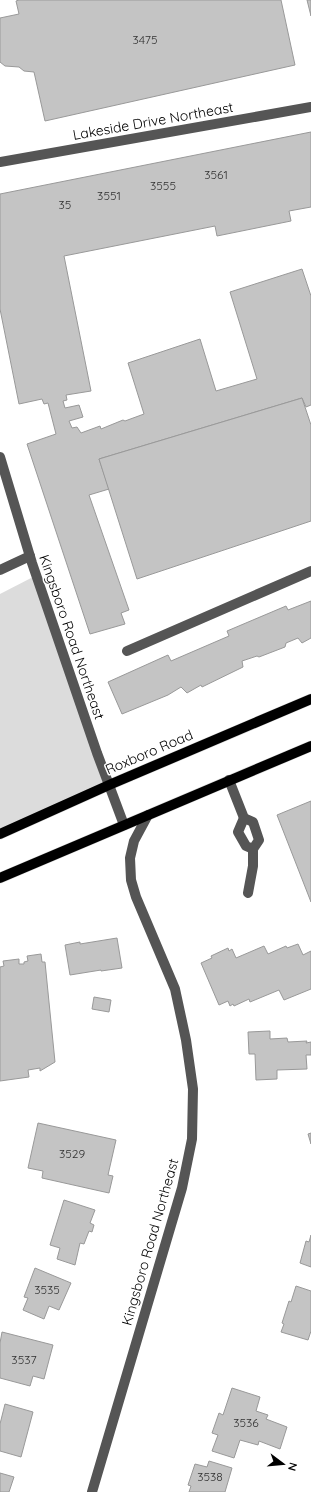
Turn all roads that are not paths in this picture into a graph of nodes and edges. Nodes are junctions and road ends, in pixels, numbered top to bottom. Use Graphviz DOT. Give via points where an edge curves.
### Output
graph roads {
  1 [pos="311,107"];
  2 [pos="0,162"];
  3 [pos="0,457"];
  4 [pos="30,556"];
  5 [pos="0,570"];
  6 [pos="311,571"];
  7 [pos="127,651"];
  8 [pos="311,699"];
  9 [pos="311,746"];
  10 [pos="229,780"];
  11 [pos="108,785"];
  12 [pos="148,815"];
  13 [pos="244,818"];
  14 [pos="124,825"];
  15 [pos="0,834"];
  16 [pos="253,849"];
  17 [pos="0,878"];
  18 [pos="248,893"];
  19 [pos="92,1492"];
  1 -- 2 [label="street, Lakeside Drive Northeast"];
  3 -- 4 [label="street, Kingsboro Road Northeast"];
  4 -- 5 [label="street"];
  4 -- 11 [label="street, Kingsboro Road Northeast"];
  6 -- 7 [label="street"];
  8 -- 11 [label="main road, Roxboro Road"];
  9 -- 10 [label="main road"];
  10 -- 12 [label="main road"];
  10 -- 13 [label="street"];
  11 -- 14 [label="street, Kingsboro Road Northeast"];
  11 -- 15 [label="main road, Roxboro Road"];
  12 -- 14 [label="main road"];
  12 -- 19 [label="street, Kingsboro Road Northeast" via="134,841 130,858 131,880 175,989 193,1089 192,1139 182,1188"];
  13 -- 16 [label="street" via="238,832 246,846"];
  13 -- 16 [label="street" via="254,822 259,840"];
  14 -- 17 [label="main road"];
  16 -- 18 [label="street"];
}
